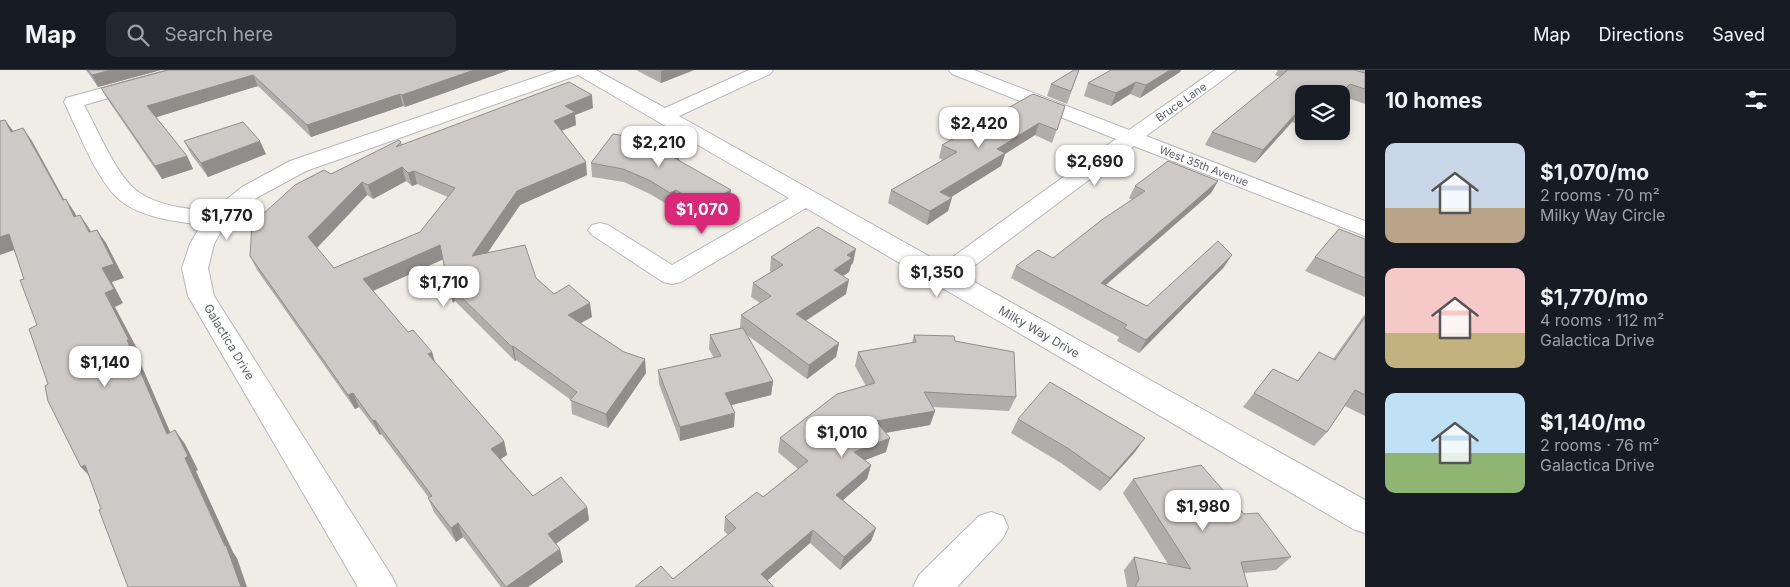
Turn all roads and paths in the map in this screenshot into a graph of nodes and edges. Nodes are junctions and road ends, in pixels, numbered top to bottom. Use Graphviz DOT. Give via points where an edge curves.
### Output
graph roads {
  1 [pos="188,70"];
  2 [pos="574,70"];
  3 [pos="583,70"];
  4 [pos="764,70"];
  5 [pos="958,70"];
  6 [pos="1227,70"];
  7 [pos="662,116"];
  8 [pos="1131,138"];
  9 [pos="805,199"];
  10 [pos="216,220"];
  11 [pos="1365,229"];
  12 [pos="600,230"];
  13 [pos="942,277"];
  14 [pos="1365,518"];
  15 [pos="991,527"];
  16 [pos="378,587"];
  17 [pos="932,587"];
  1 -- 10 [label="street" via="74,102 117,183 129,197 150,207"];
  2 -- 10 [label="street, Galactica Drive" via="298,166 250,192"];
  3 -- 7 [label="street, Milky Way Drive"];
  4 -- 7 [label="street"];
  5 -- 8 [label="street, West 35th Avenue"];
  6 -- 8 [label="street, Bruce Lane"];
  7 -- 9 [label="street, Milky Way Drive"];
  8 -- 11 [label="street, West 35th Avenue"];
  8 -- 13 [label="street, Bruce Lane"];
  9 -- 12 [label="street" via="672,276"];
  9 -- 13 [label="street, Milky Way Drive"];
  10 -- 16 [label="street, Galactica Drive" via="202,244 195,268 201,296"];
  13 -- 14 [label="street, Milky Way Drive"];
  15 -- 17 [label="street"];
}
